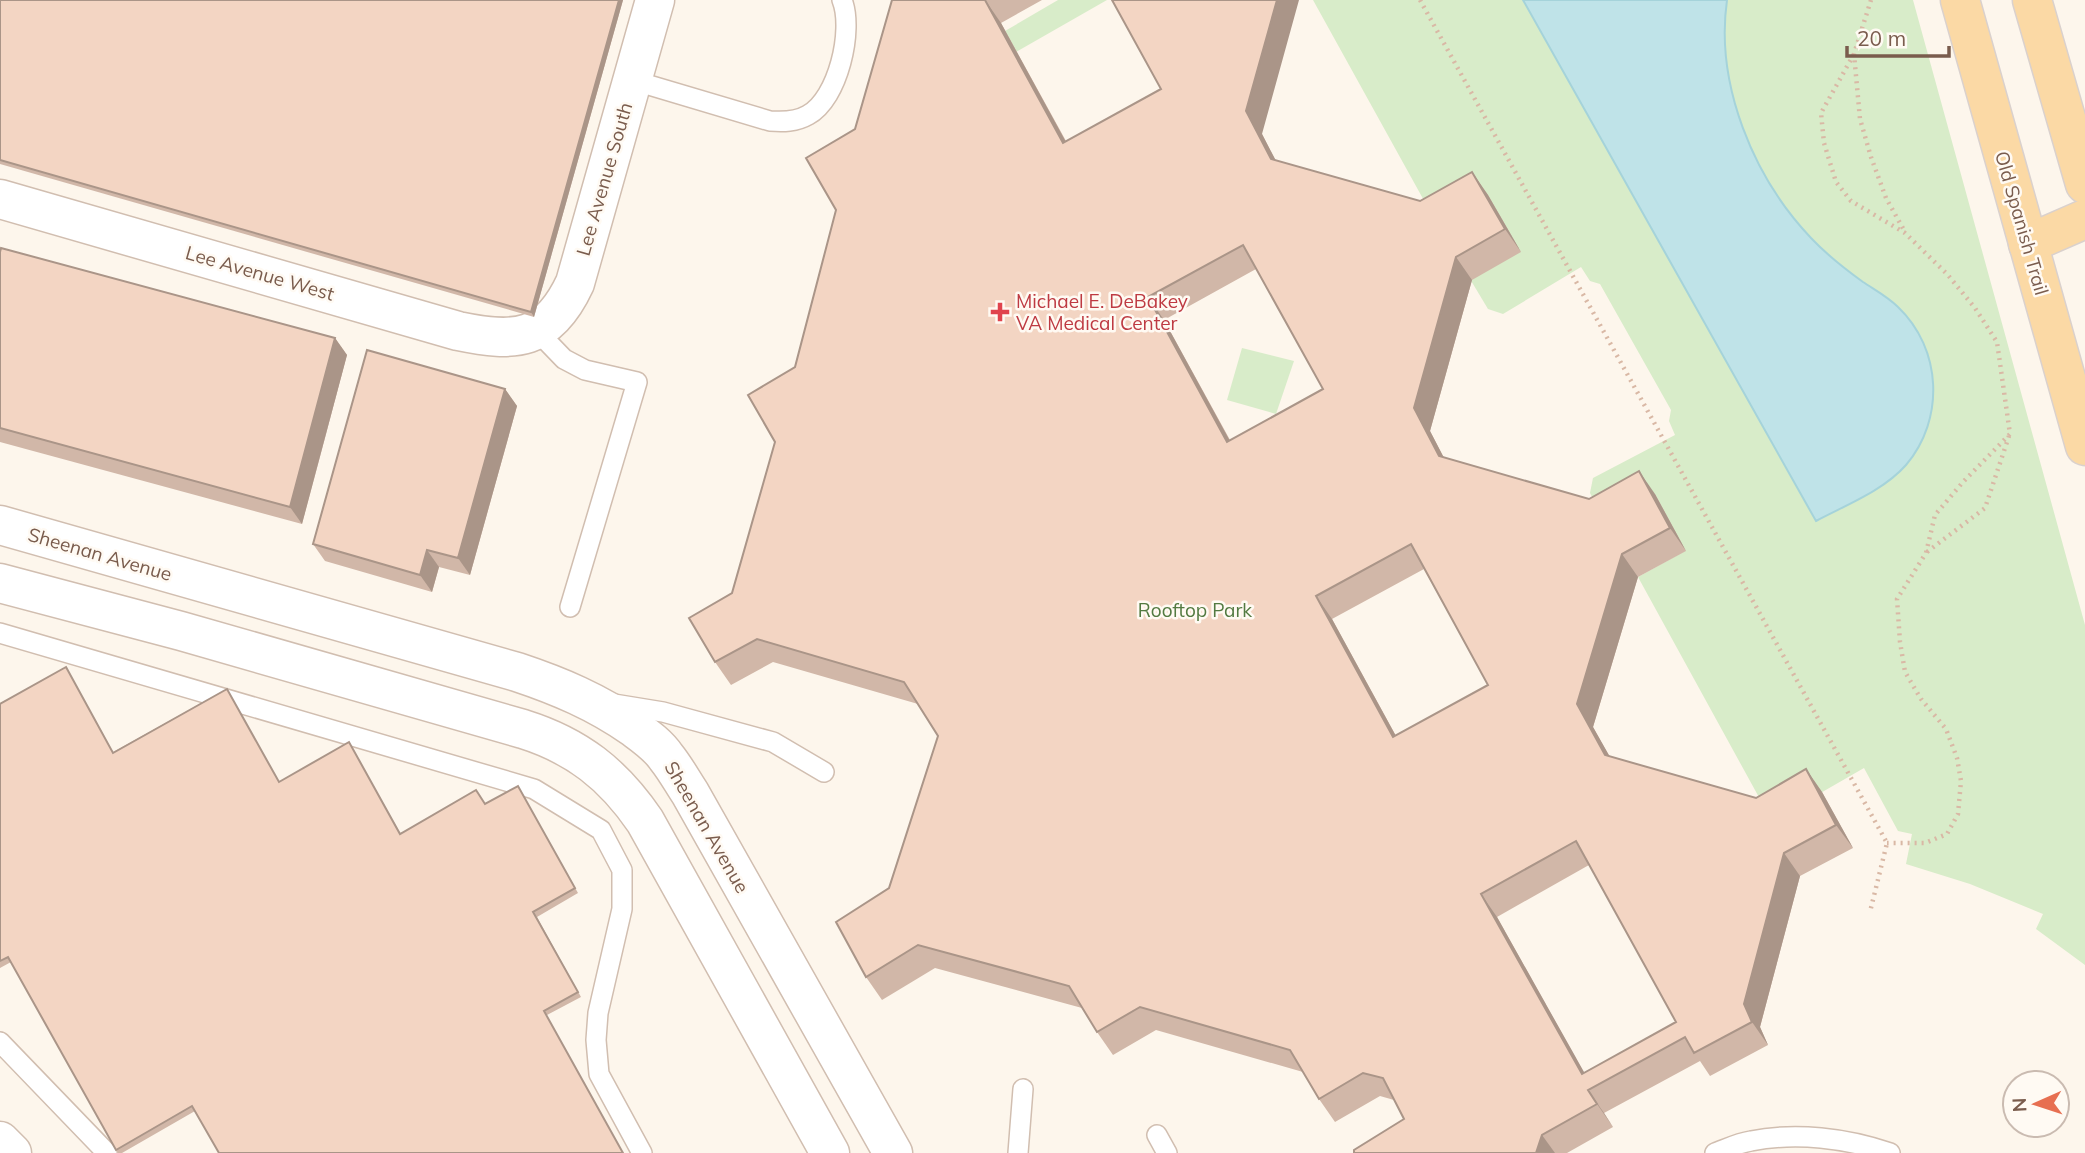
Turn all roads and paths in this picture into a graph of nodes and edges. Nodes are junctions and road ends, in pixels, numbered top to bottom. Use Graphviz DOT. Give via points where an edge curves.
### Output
graph roads {
  1 [pos="655,0"];
  2 [pos="842,0"];
  3 [pos="1420,0"];
  4 [pos="1871,0"];
  5 [pos="1960,0"];
  6 [pos="2032,0"];
  7 [pos="1854,54"];
  8 [pos="632,80"];
  9 [pos="2085,184"];
  10 [pos="0,199"];
  11 [pos="2085,219"];
  12 [pos="1905,233"];
  13 [pos="2028,244"];
  14 [pos="529,333"];
  15 [pos="2010,434"];
  16 [pos="2085,446"];
  17 [pos="0,525"];
  18 [pos="1926,552"];
  19 [pos="0,583"];
  20 [pos="199,583"];
  21 [pos="570,607"];
  22 [pos="181,631"];
  23 [pos="0,633"];
  24 [pos="590,700"];
  25 [pos="824,772"];
  26 [pos="1887,843"];
  27 [pos="1870,912"];
  28 [pos="0,1042"];
  29 [pos="1023,1088"];
  30 [pos="1157,1135"];
  31 [pos="0,1141"];
  32 [pos="12,1153"];
  33 [pos="107,1153"];
  34 [pos="642,1153"];
  35 [pos="830,1153"];
  36 [pos="893,1153"];
  37 [pos="1018,1153"];
  38 [pos="1167,1153"];
  39 [pos="1714,1153"];
  40 [pos="1890,1153"];
  1 -- 8 [label="street, Lee Avenue South"];
  2 -- 8 [label="lane" via="844,52 825,98 808,116 771,121"];
  3 -- 26 [label="path"];
  4 -- 7 [label="path"];
  5 -- 13 [label="main road, Old Spanish Trail"];
  6 -- 9 [label="main road"];
  7 -- 12 [label="path" via="1860,119 1886,198"];
  7 -- 12 [label="path" via="1821,113 1824,143 1836,182 1851,201"];
  8 -- 14 [label="street, Lee Avenue South" via="575,283 555,318"];
  10 -- 14 [label="street, Lee Avenue West" via="458,331 505,338"];
  11 -- 13 [label="main road"];
  12 -- 15 [label="path" via="1947,274 1997,342"];
  13 -- 16 [label="main road, Old Spanish Trail"];
  14 -- 21 [label="lane" via="585,370 637,382"];
  15 -- 18 [label="path" via="1935,515"];
  15 -- 18 [label="path" via="1985,508"];
  17 -- 20 [label="street, Sheenan Avenue"];
  18 -- 26 [label="path" via="1897,599 1900,642 1905,673 1946,729 1957,758 1961,781 1958,814 1947,834 1926,843"];
  19 -- 22 [label="street"];
  20 -- 22 [label="street, Sheenan Avenue"];
  20 -- 24 [label="street, Sheenan Avenue" via="517,672"];
  22 -- 35 [label="street" via="548,737 593,764 627,796 645,821"];
  23 -- 34 [label="lane" via="534,789 601,830 621,870 622,909 598,1013 599,1074"];
  24 -- 25 [label="lane" via="663,712 773,742"];
  24 -- 36 [label="street, Sheenan Avenue" via="647,737 665,755"];
  26 -- 27 [label="path"];
  28 -- 33 [label="lane"];
  29 -- 37 [label="lane"];
  30 -- 38 [label="lane"];
  31 -- 32 [label="street"];
  39 -- 40 [label="lane" via="1782,1136 1843,1141"];
}
